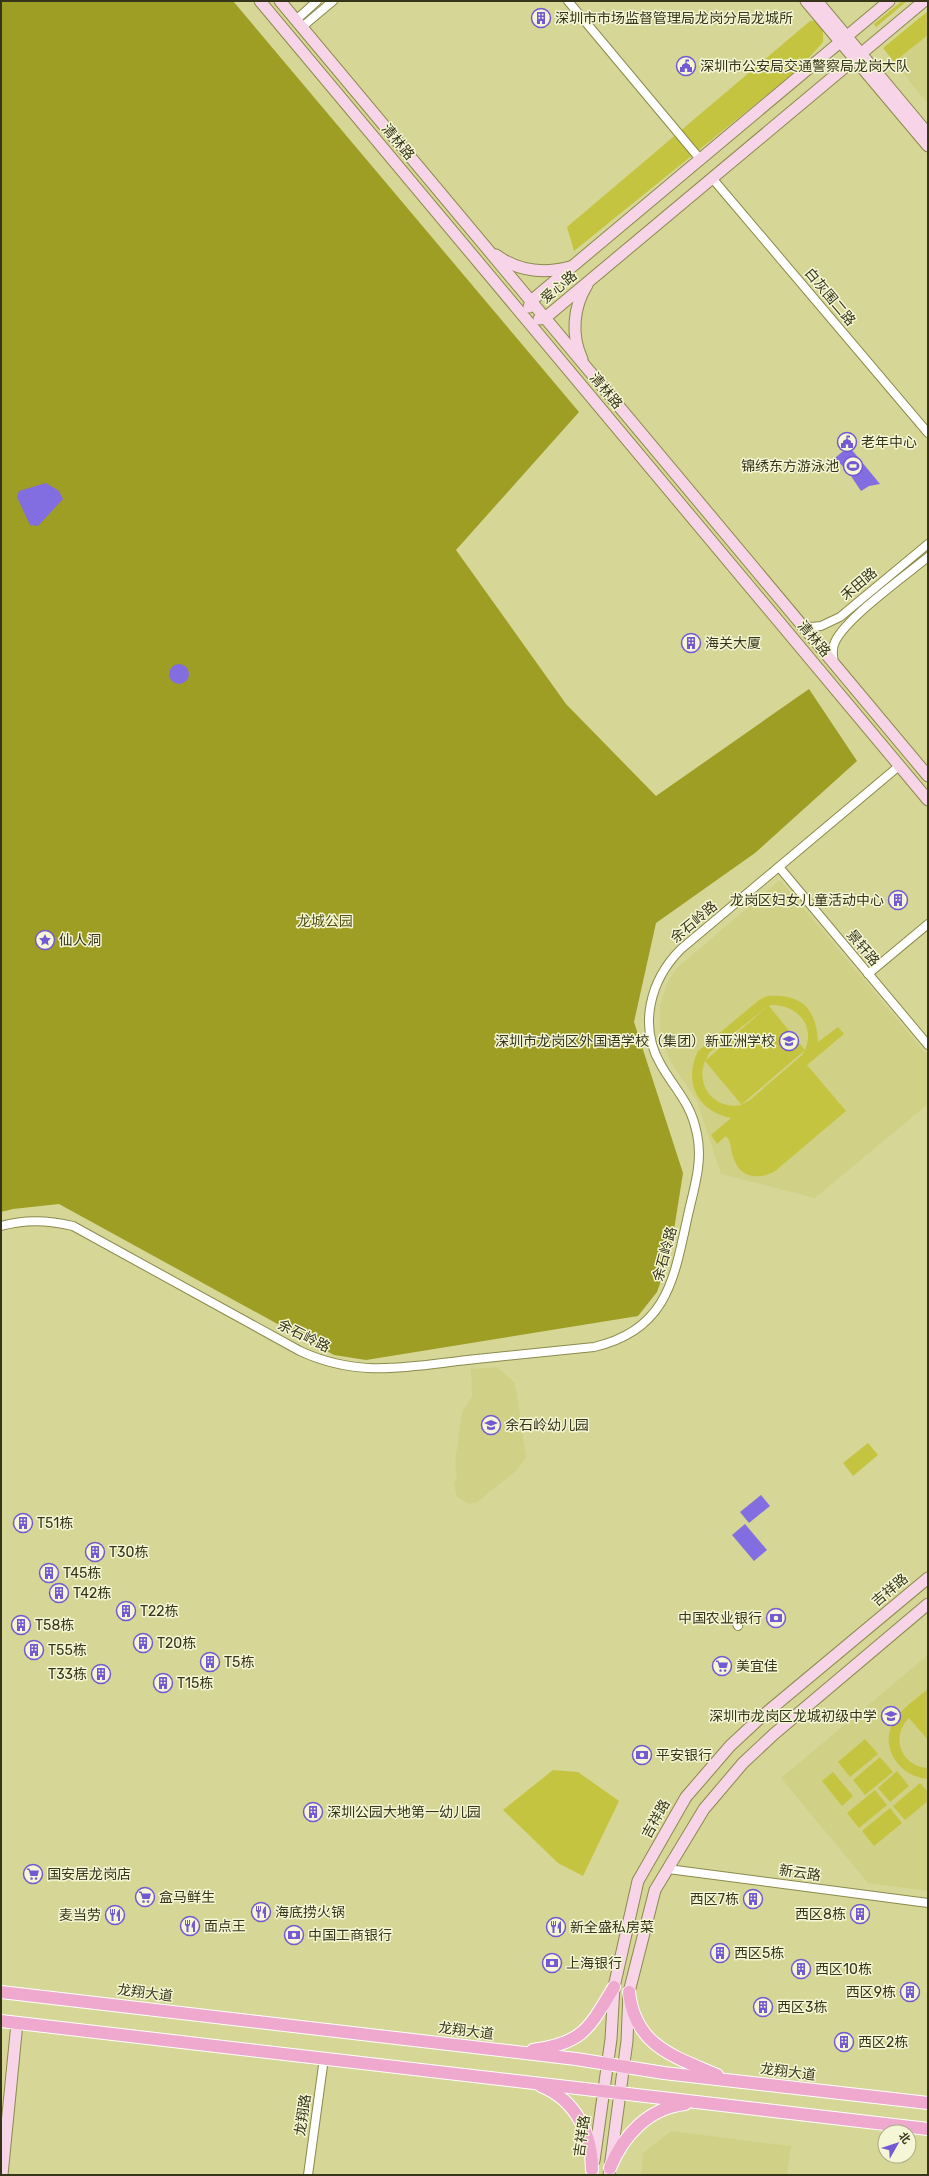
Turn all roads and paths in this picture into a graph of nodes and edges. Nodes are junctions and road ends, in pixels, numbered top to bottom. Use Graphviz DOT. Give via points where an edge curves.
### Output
graph roads {
  1 [pos="260,1"];
  2 [pos="280,1"];
  3 [pos="317,1"];
  4 [pos="333,1"];
  5 [pos="568,1"];
  6 [pos="806,1"];
  7 [pos="817,1"];
  8 [pos="889,1"];
  9 [pos="924,1"];
  10 [pos="299,24"];
  11 [pos="844,39"];
  12 [pos="858,56"];
  13 [pos="928,134"];
  14 [pos="928,146"];
  15 [pos="700,159"];
  16 [pos="712,178"];
  17 [pos="486,248"];
  18 [pos="573,266"];
  19 [pos="590,280"];
  20 [pos="531,301"];
  21 [pos="545,318"];
  22 [pos="527,320"];
  23 [pos="587,368"];
  24 [pos="928,433"];
  25 [pos="928,544"];
  26 [pos="928,557"];
  27 [pos="800,624"];
  28 [pos="834,664"];
  29 [pos="899,766"];
  30 [pos="928,776"];
  31 [pos="928,800"];
  32 [pos="779,867"];
  33 [pos="928,924"];
  34 [pos="868,974"];
  35 [pos="928,1045"];
  36 [pos="1,1226"];
  37 [pos="928,1578"];
  38 [pos="928,1604"];
  39 [pos="668,1869"];
  40 [pos="928,1903"];
  41 [pos="614,1987"];
  42 [pos="1,1992"];
  43 [pos="629,1992"];
  44 [pos="1,2021"];
  45 [pos="17,2022"];
  46 [pos="518,2052"];
  47 [pos="324,2058"];
  48 [pos="607,2064"];
  49 [pos="623,2066"];
  50 [pos="514,2080"];
  51 [pos="729,2080"];
  52 [pos="603,2091"];
  53 [pos="620,2093"];
  54 [pos="699,2102"];
  55 [pos="928,2103"];
  56 [pos="928,2129"];
  57 [pos="592,2172"];
  58 [pos="609,2172"];
  59 [pos="2,2175"];
  60 [pos="308,2175"];
  1 -- 22 [label="main road, 清林路"];
  2 -- 10 [label="main road, 清林路"];
  3 -- 10 [label="street"];
  4 -- 10 [label="street"];
  5 -- 15 [label="street"];
  6 -- 11 [label="main road"];
  7 -- 11 [label="main road"];
  8 -- 11 [label="main road, 爱心路"];
  9 -- 12 [label="main road, 爱心路"];
  10 -- 17 [label="main road, 清林路"];
  11 -- 12 [label="main road"];
  11 -- 15 [label="main road, 爱心路"];
  12 -- 13 [label="main road"];
  12 -- 14 [label="main road"];
  12 -- 16 [label="main road, 爱心路"];
  15 -- 18 [label="main road, 爱心路"];
  16 -- 19 [label="main road, 爱心路"];
  16 -- 24 [label="street, 白灰围二路"];
  17 -- 18 [label="main road" via="519,267 547,271"];
  17 -- 20 [label="main road, 清林路"];
  18 -- 20 [label="main road, 爱心路"];
  19 -- 21 [label="main road, 爱心路"];
  19 -- 23 [label="main road" via="579,302 575,325 578,350"];
  20 -- 21 [label="main road, 清林路"];
  20 -- 22 [label="main road, 爱心路"];
  21 -- 22 [label="main road, 爱心路"];
  21 -- 23 [label="main road, 清林路"];
  22 -- 29 [label="main road, 清林路"];
  23 -- 27 [label="main road, 清林路"];
  25 -- 27 [label="street, 禾田路" via="840,617 821,626"];
  26 -- 28 [label="street, 禾田路" via="846,626 834,643"];
  27 -- 28 [label="main road, 清林路"];
  28 -- 30 [label="main road, 清林路"];
  29 -- 31 [label="main road, 清林路"];
  29 -- 32 [label="street, 余石岭路"];
  32 -- 34 [label="street, 景轩路"];
  32 -- 36 [label="street, 余石岭路" via="674,957 661,974 653,994 649,1014 653,1046 662,1066 684,1096 692,1115 699,1145 699,1166 676,1271 668,1291 650,1317 624,1336 588,1347 385,1369 348,1367 323,1361 300,1351 73,1226 36,1220"];
  33 -- 34 [label="street"];
  34 -- 35 [label="street, 景轩路"];
  37 -- 41 [label="main road, 吉祥路" via="760,1718 730,1746 686,1797 638,1881"];
  38 -- 39 [label="main road" via="774,1734 744,1763 704,1809"];
  39 -- 40 [label="street, 新云路"];
  39 -- 43 [label="main road" via="655,1890"];
  41 -- 46 [label="main road" via="591,2025 583,2033 564,2043"];
  41 -- 48 [label="main road, 吉祥路"];
  42 -- 46 [label="main road, 龙翔大道"];
  43 -- 49 [label="main road"];
  43 -- 51 [label="main road" via="635,2019 652,2042 668,2054"];
  44 -- 45 [label="main road"];
  45 -- 47 [label="main road"];
  45 -- 59 [label="main road"];
  46 -- 48 [label="main road, 龙翔大道"];
  47 -- 50 [label="main road"];
  47 -- 60 [label="street, 龙翔路"];
  48 -- 49 [label="main road, 龙翔大道"];
  48 -- 52 [label="main road, 吉祥路"];
  49 -- 51 [label="main road, 龙翔大道"];
  49 -- 53 [label="main road"];
  50 -- 52 [label="main road"];
  50 -- 57 [label="main road" via="543,2087 556,2094 577,2114 590,2141"];
  51 -- 55 [label="main road, 龙翔大道"];
  52 -- 53 [label="main road"];
  52 -- 57 [label="main road, 吉祥路"];
  53 -- 54 [label="main road"];
  53 -- 58 [label="main road"];
  54 -- 56 [label="main road"];
  54 -- 58 [label="main road" via="682,2104 651,2116 625,2138"];
}
